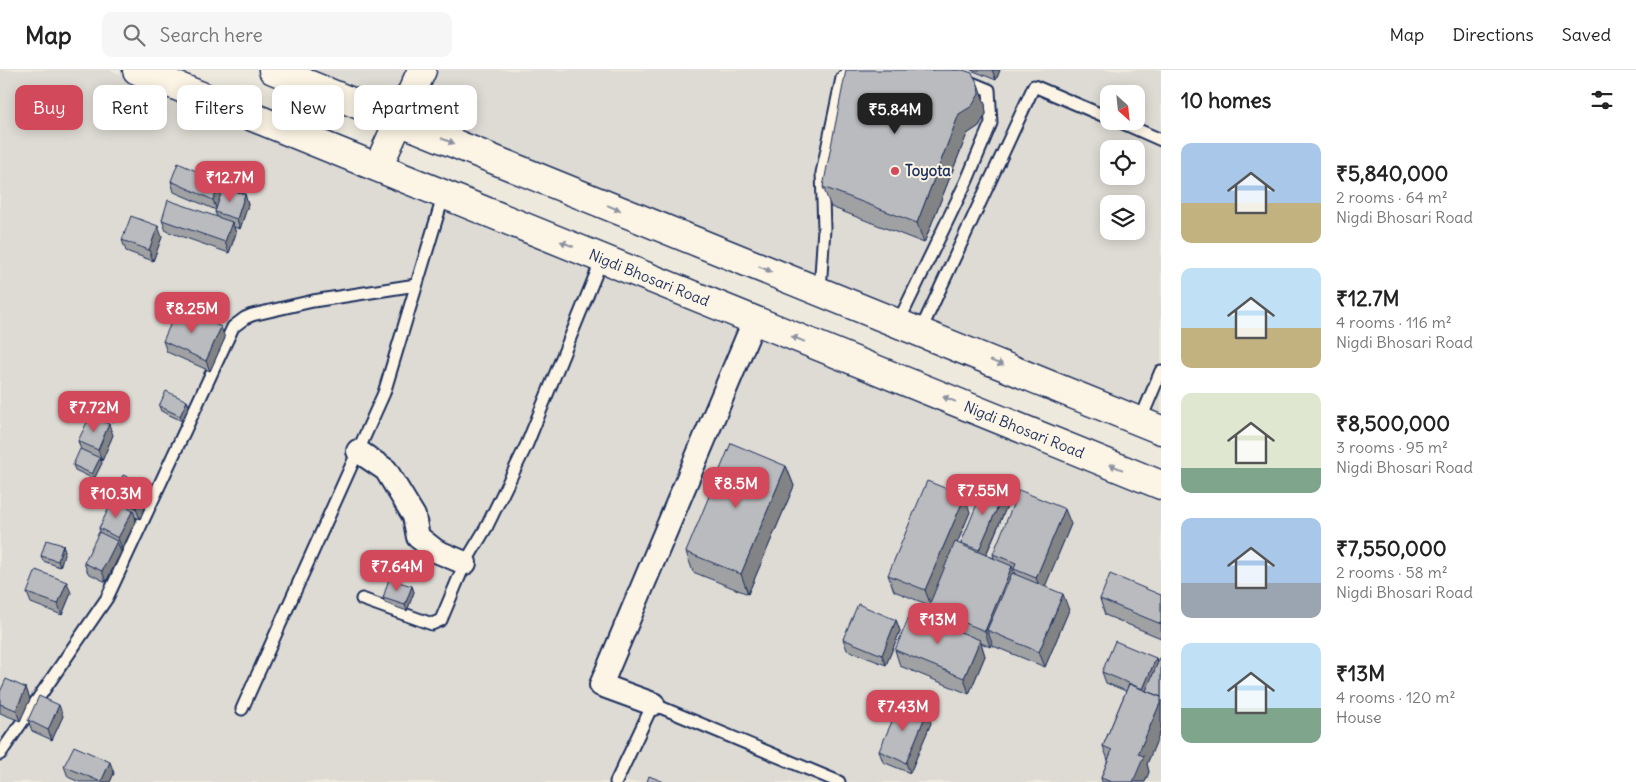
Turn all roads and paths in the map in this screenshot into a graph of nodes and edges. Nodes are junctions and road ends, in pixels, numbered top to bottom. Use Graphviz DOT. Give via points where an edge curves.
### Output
graph roads {
  1 [pos="138,70"];
  2 [pos="273,70"];
  3 [pos="422,70"];
  4 [pos="849,70"];
  5 [pos="940,70"];
  6 [pos="415,85"];
  7 [pos="354,103"];
  8 [pos="1100,114"];
  9 [pos="394,130"];
  10 [pos="420,130"];
  11 [pos="1138,130"];
  12 [pos="1161,140"];
  13 [pos="378,167"];
  14 [pos="444,194"];
  15 [pos="602,259"];
  16 [pos="416,285"];
  17 [pos="820,292"];
  18 [pos="754,321"];
  19 [pos="909,328"];
  20 [pos="1161,371"];
  21 [pos="1150,425"];
  22 [pos="358,451"];
  23 [pos="1161,485"];
  24 [pos="465,563"];
  25 [pos="362,599"];
  26 [pos="652,704"];
  27 [pos="242,709"];
  28 [pos="0,754"];
  29 [pos="616,782"];
  30 [pos="839,782"];
  1 -- 13 [label="main road, Nigdi Bhosari Road"];
  2 -- 7 [label="main road"];
  3 -- 6 [label="main road"];
  4 -- 17 [label="lane" via="842,78 822,173 824,228"];
  5 -- 19 [label="lane" via="989,90 991,123"];
  8 -- 19 [label="lane" via="1034,86"];
  9 -- 13 [label="main road"];
  10 -- 17 [label="main road, one-way"];
  11 -- 12 [label="lane"];
  13 -- 14 [label="main road, Nigdi Bhosari Road"];
  15 -- 14 [label="main road, Nigdi Bhosari Road, one-way"];
  14 -- 16 [label="lane"];
  15 -- 18 [label="main road, Nigdi Bhosari Road"];
  15 -- 24 [label="lane" via="527,444"];
  16 -- 22 [label="lane" via="384,393"];
  16 -- 28 [label="lane" via="313,301 252,315 234,327 107,598"];
  17 -- 19 [label="main road"];
  23 -- 18 [label="main road, Nigdi Bhosari Road, one-way"];
  18 -- 26 [label="street" via="601,685"];
  19 -- 21 [label="main road, one-way"];
  20 -- 21 [label="lane"];
  22 -- 24 [label="street" via="386,470 414,516 418,537 436,551"];
  22 -- 27 [label="lane"];
  24 -- 25 [label="lane" via="441,620 432,624"];
  26 -- 29 [label="lane"];
  26 -- 30 [label="lane"];
}
